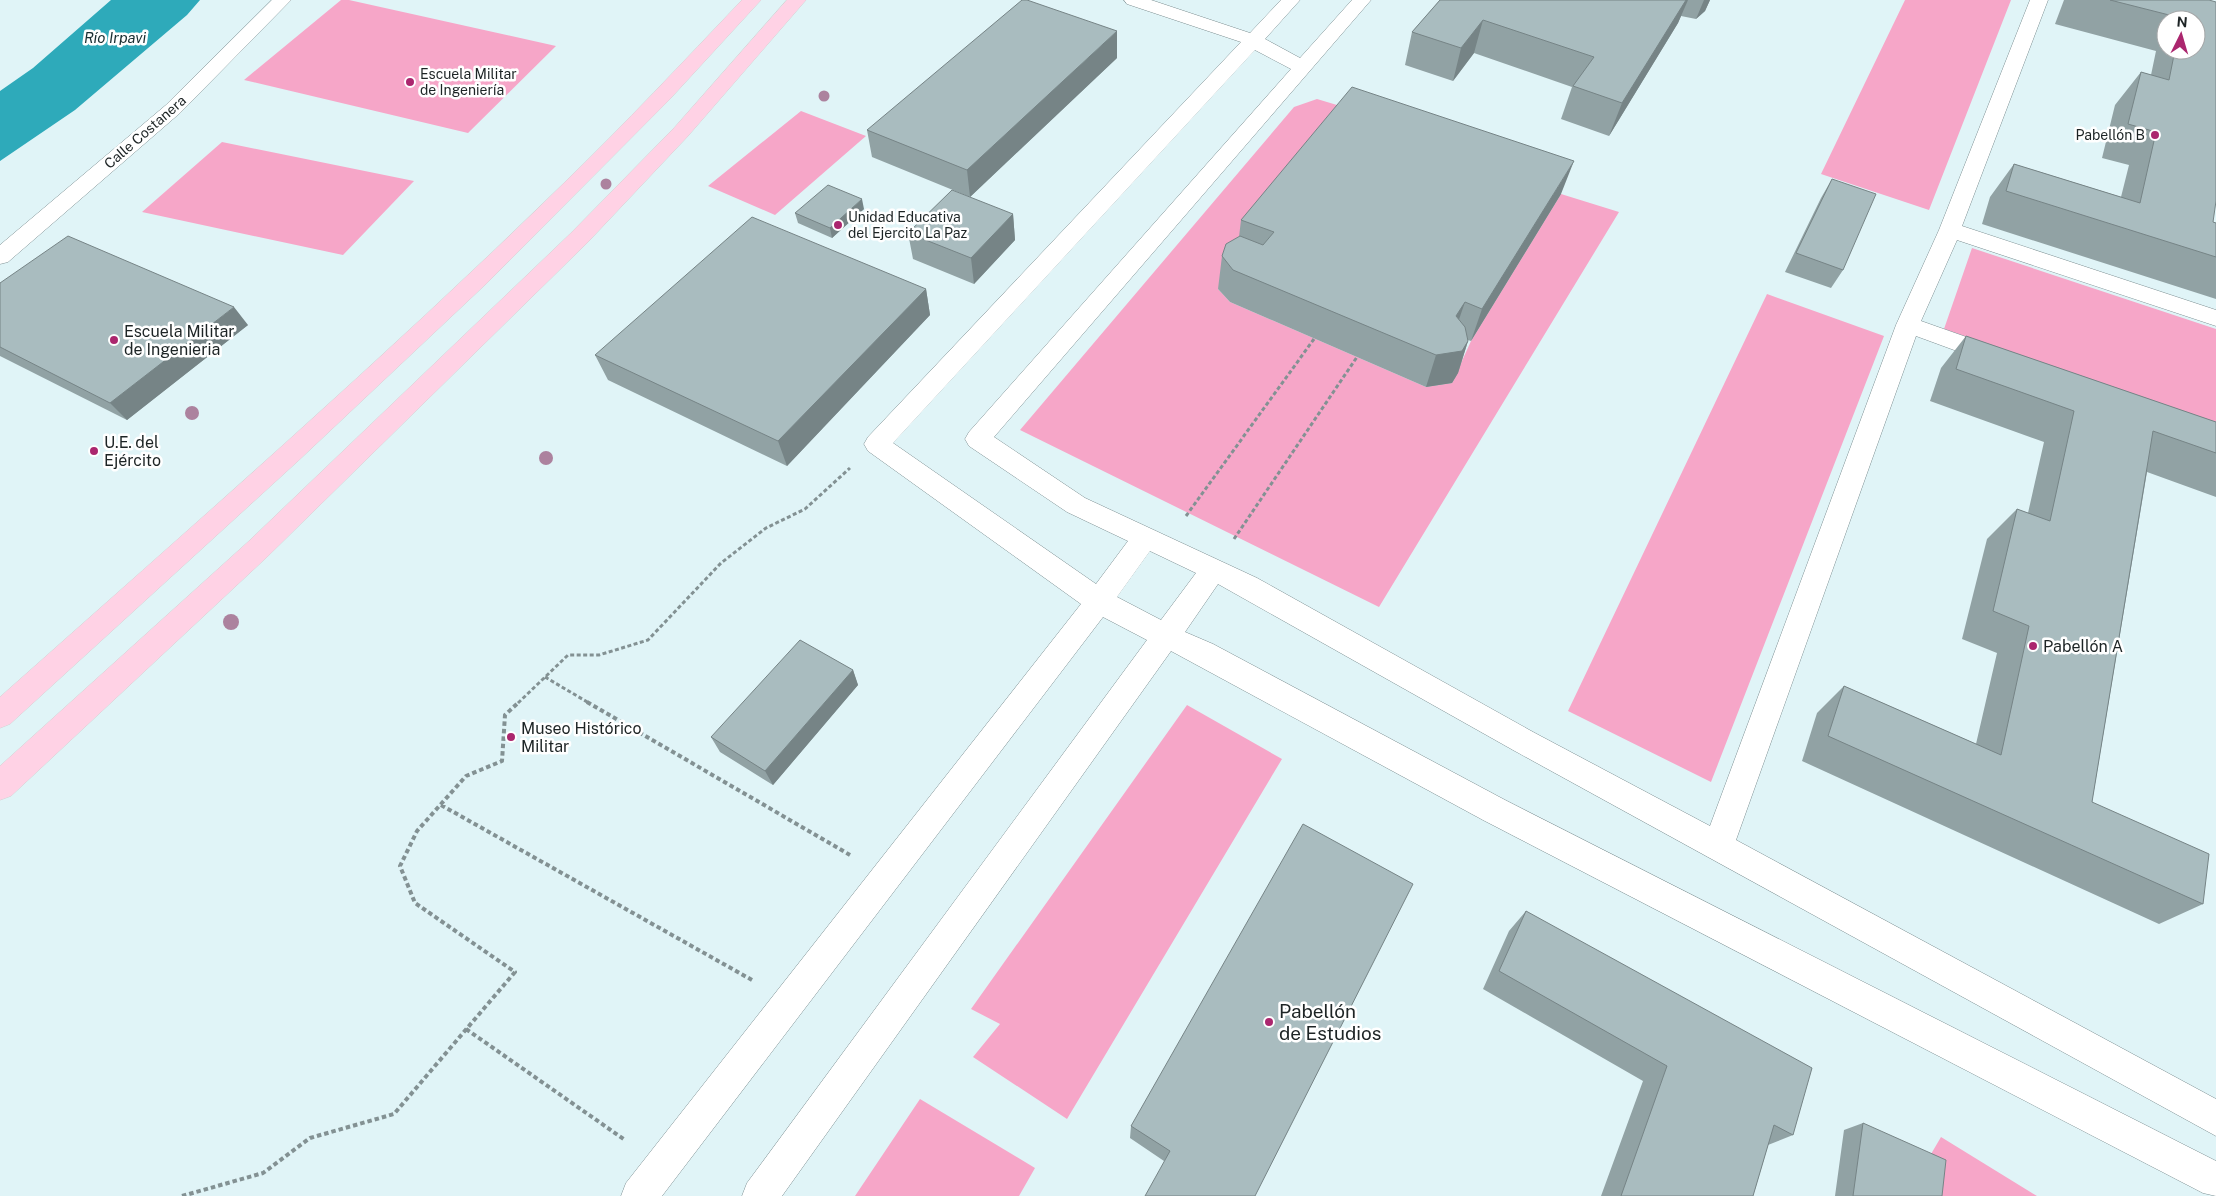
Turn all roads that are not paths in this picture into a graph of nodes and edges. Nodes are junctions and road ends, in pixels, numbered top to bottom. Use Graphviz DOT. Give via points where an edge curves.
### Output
graph roads {
  1 [pos="282,0"];
  2 [pos="752,0"];
  3 [pos="797,0"];
  4 [pos="1133,0"];
  5 [pos="1290,0"];
  6 [pos="1362,0"];
  7 [pos="2039,0"];
  8 [pos="726,28"];
  9 [pos="766,36"];
  10 [pos="1252,40"];
  11 [pos="1304,68"];
  12 [pos="558,230"];
  13 [pos="1950,230"];
  14 [pos="0,257"];
  15 [pos="2216,318"];
  16 [pos="429,323"];
  17 [pos="1908,325"];
  18 [pos="475,340"];
  19 [pos="2020,365"];
  20 [pos="1154,543"];
  21 [pos="1214,569"];
  22 [pos="1099,601"];
  23 [pos="1166,636"];
  24 [pos="0,715"];
  25 [pos="0,786"];
  26 [pos="1718,846"];
  27 [pos="2216,1118"];
  28 [pos="2216,1180"];
  29 [pos="639,1196"];
  30 [pos="760,1196"];
  1 -- 14 [label="street, Calle Costanera" via="173,109"];
  2 -- 8 [label="main road"];
  3 -- 9 [label="main road"];
  4 -- 10 [label="street"];
  5 -- 10 [label="street"];
  6 -- 11 [label="street"];
  7 -- 13 [label="street"];
  8 -- 9 [label="main road"];
  8 -- 12 [label="main road" via="637,124"];
  9 -- 12 [label="main road" via="681,132"];
  10 -- 11 [label="street"];
  10 -- 22 [label="street" via="877,444"];
  11 -- 20 [label="street" via="978,439 1076,505"];
  12 -- 16 [label="main road"];
  12 -- 18 [label="main road"];
  13 -- 15 [label="street"];
  13 -- 17 [label="street"];
  16 -- 18 [label="main road"];
  16 -- 24 [label="main road"];
  17 -- 19 [label="street"];
  17 -- 26 [label="street"];
  18 -- 25 [label="main road" via="258,549"];
  20 -- 21 [label="street"];
  20 -- 22 [label="street"];
  21 -- 23 [label="street"];
  21 -- 26 [label="street"];
  22 -- 23 [label="street"];
  22 -- 29 [label="street"];
  23 -- 28 [label="street" via="1494,810"];
  23 -- 30 [label="street"];
  26 -- 27 [label="street"];
}
